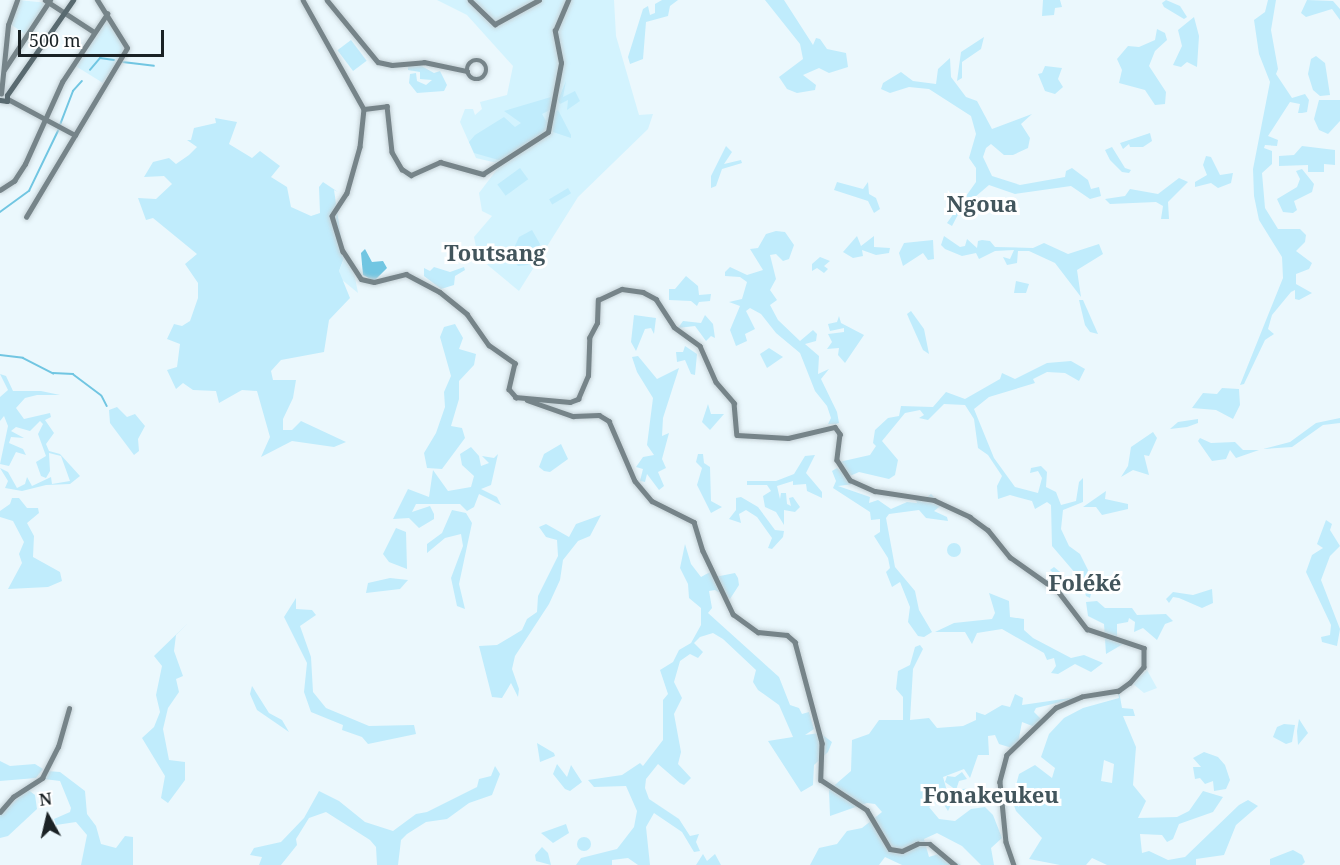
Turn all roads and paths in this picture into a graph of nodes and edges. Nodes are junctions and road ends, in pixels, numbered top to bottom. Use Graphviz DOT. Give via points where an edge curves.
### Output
graph roads {
  1 [pos="6,0"];
  2 [pos="72,0"];
  3 [pos="97,0"];
  4 [pos="303,0"];
  5 [pos="327,0"];
  6 [pos="470,0"];
  7 [pos="538,0"];
  8 [pos="568,0"];
  9 [pos="48,1"];
  10 [pos="15,2"];
  11 [pos="64,12"];
  12 [pos="107,14"];
  13 [pos="94,32"];
  14 [pos="467,71"];
  15 [pos="2,72"];
  16 [pos="3,99"];
  17 [pos="364,109"];
  18 [pos="46,121"];
  19 [pos="75,135"];
  20 [pos="0,190"];
  21 [pos="26,217"];
  22 [pos="515,397"];
  23 [pos="69,709"];
  24 [pos="0,812"];
  25 [pos="955,865"];
  26 [pos="1014,865"];
  1 -- 10 [label="street"];
  2 -- 11 [label="main road"];
  3 -- 12 [label="street"];
  4 -- 17 [label="street"];
  5 -- 14 [label="street" via="378,62 424,62"];
  6 -- 7 [label="street" via="493,24"];
  8 -- 17 [label="street" via="555,31 561,63 554,85 550,129 487,172 477,174 440,162 408,174 392,152 387,106"];
  9 -- 11 [label="street"];
  9 -- 15 [label="street"];
  10 -- 15 [label="street"];
  11 -- 13 [label="street"];
  11 -- 16 [label="main road"];
  12 -- 13 [label="street"];
  12 -- 19 [label="street" via="127,48"];
  13 -- 18 [label="street" via="62,82"];
  14 -- 14 [label="street" via="478,80 485,76 487,68 475,60"];
  15 -- 16 [label="street"];
  16 -- 18 [label="street"];
  17 -- 22 [label="street" via="360,147 349,188 332,216 343,251 361,279 374,282 406,274 440,292 467,314 489,345 515,363 509,389"];
  18 -- 19 [label="street"];
  18 -- 20 [label="street" via="20,174"];
  19 -- 21 [label="street"];
  22 -- 25 [label="street" via="573,416 599,415 609,421 635,481 656,504 694,522 703,551 733,614 760,633 787,635 795,642 822,743 821,780 867,810 890,849 902,851 917,844 930,844"];
  22 -- 26 [label="street" via="570,402 578,399 587,381 589,338 597,323 598,300 627,288 643,292 659,303 674,327 700,346 716,382 734,404 737,435 788,438 835,427 840,434 837,460 850,480 875,491 934,501 970,516 988,530 1010,557 1058,591 1087,628 1144,648 1144,667 1131,683 1119,691 1082,697 1056,708 1005,759 1001,789 1006,842"];
  23 -- 24 [label="street" via="58,747 40,779 20,791"];
}
